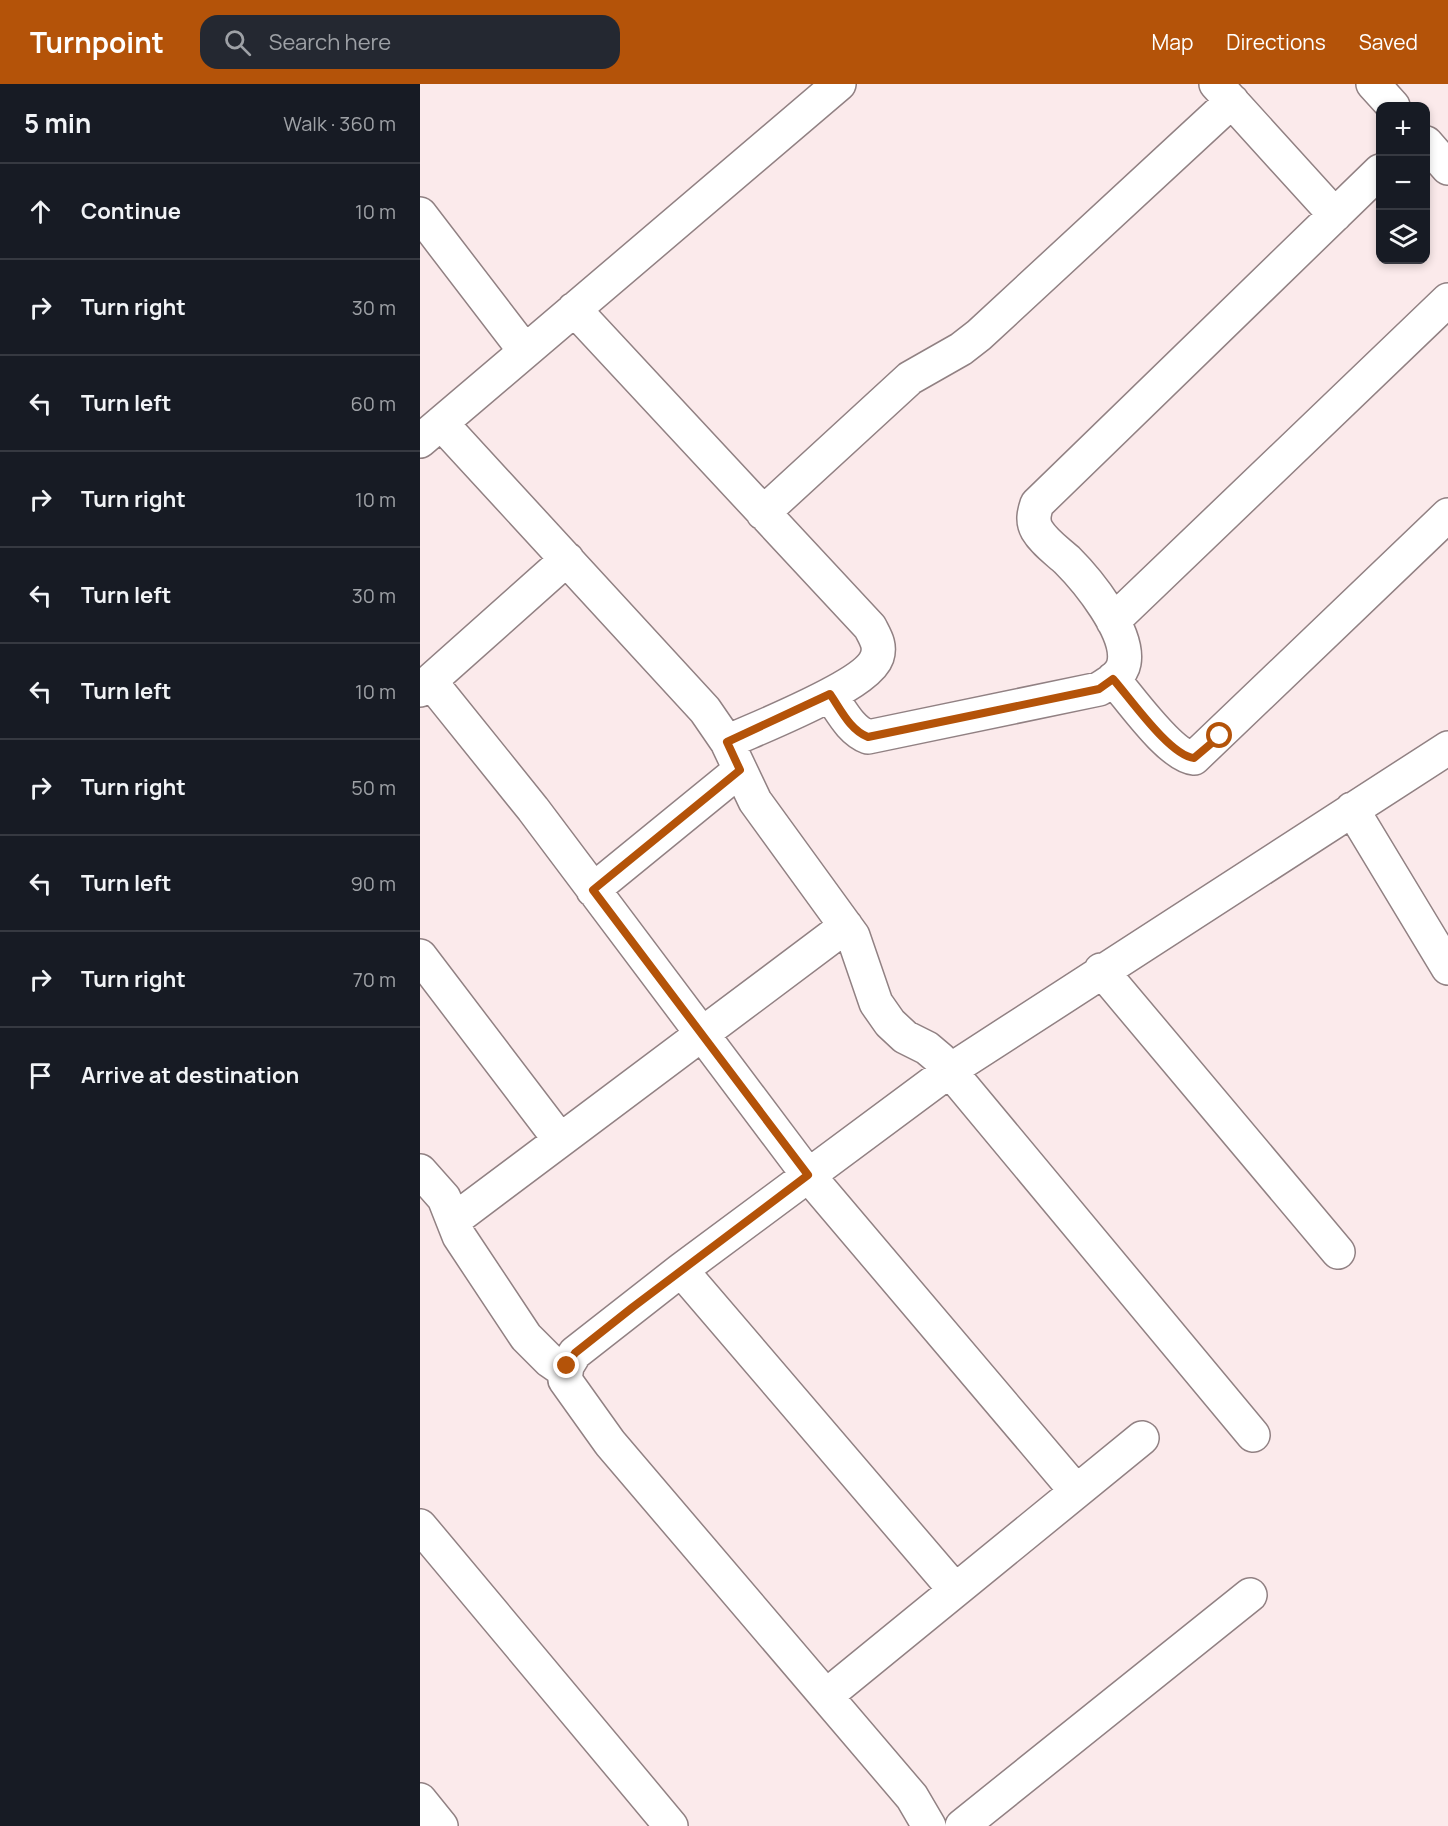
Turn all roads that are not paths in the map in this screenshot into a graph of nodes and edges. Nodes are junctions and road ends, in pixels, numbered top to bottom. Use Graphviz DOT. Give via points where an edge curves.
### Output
graph roads {
  1 [pos="839,84"];
  2 [pos="1373,84"];
  3 [pos="1224,93"];
  4 [pos="1389,102"];
  5 [pos="1430,148"];
  6 [pos="1448,168"];
  7 [pos="1376,175"];
  8 [pos="420,214"];
  9 [pos="1335,215"];
  10 [pos="1448,300"];
  11 [pos="574,309"];
  12 [pos="525,351"];
  13 [pos="430,432"];
  14 [pos="763,513"];
  15 [pos="1448,515"];
  16 [pos="567,559"];
  17 [pos="1113,621"];
  18 [pos="1113,679"];
  19 [pos="425,686"];
  20 [pos="830,694"];
  21 [pos="1448,748"];
  22 [pos="733,756"];
  23 [pos="1352,809"];
  24 [pos="593,890"];
  25 [pos="846,926"];
  26 [pos="420,956"];
  27 [pos="1448,968"];
  28 [pos="1101,970"];
  29 [pos="701,1035"];
  30 [pos="949,1071"];
  31 [pos="560,1140"];
  32 [pos="420,1171"];
  33 [pos="808,1175"];
  34 [pos="454,1220"];
  35 [pos="1338,1252"];
  36 [pos="681,1270"];
  37 [pos="566,1372"];
  38 [pos="1253,1435"];
  39 [pos="1142,1438"];
  40 [pos="1076,1491"];
  41 [pos="421,1529"];
  42 [pos="956,1590"];
  43 [pos="1250,1595"];
  44 [pos="826,1696"];
  45 [pos="420,1800"];
  46 [pos="441,1826"];
  47 [pos="671,1826"];
  48 [pos="929,1826"];
  49 [pos="962,1826"];
  1 -- 11 [label="street"];
  2 -- 4 [label="street"];
  3 -- 9 [label="street"];
  3 -- 14 [label="street" via="979,335 961,350 910,378"];
  5 -- 6 [label="street"];
  7 -- 9 [label="street"];
  8 -- 12 [label="street"];
  9 -- 17 [label="street" via="1037,504 1036,529 1084,579"];
  10 -- 17 [label="street"];
  11 -- 12 [label="street"];
  11 -- 14 [label="street"];
  12 -- 13 [label="street"];
  13 -- 16 [label="street"];
  14 -- 20 [label="street" via="870,627 880,646 877,659"];
  15 -- 18 [label="street" via="1194,758 1186,758 1174,748"];
  16 -- 19 [label="street"];
  16 -- 22 [label="street" via="678,678"];
  17 -- 18 [label="street" via="1124,647 1124,662"];
  18 -- 20 [label="street" via="1099,689 868,737 851,726"];
  19 -- 24 [label="street" via="533,809"];
  20 -- 22 [label="street"];
  21 -- 23 [label="street"];
  22 -- 24 [label="street"];
  22 -- 25 [label="street" via="755,801"];
  23 -- 27 [label="street"];
  23 -- 28 [label="street"];
  24 -- 29 [label="street"];
  25 -- 29 [label="street"];
  25 -- 30 [label="street" via="876,1003 890,1023 905,1037 927,1048"];
  26 -- 31 [label="street"];
  28 -- 30 [label="street"];
  28 -- 35 [label="street"];
  29 -- 31 [label="street"];
  29 -- 33 [label="street"];
  30 -- 33 [label="street"];
  30 -- 38 [label="street"];
  31 -- 34 [label="street"];
  32 -- 34 [label="street" via="444,1198"];
  33 -- 36 [label="street"];
  33 -- 40 [label="street"];
  34 -- 37 [label="street" via="459,1236 526,1337"];
  36 -- 37 [label="street" via="575,1353"];
  36 -- 42 [label="street"];
  37 -- 44 [label="street" via="565,1380 575,1397 610,1443"];
  39 -- 40 [label="street"];
  40 -- 42 [label="street"];
  41 -- 47 [label="street"];
  42 -- 44 [label="street"];
  43 -- 49 [label="street"];
  44 -- 48 [label="street" via="912,1797"];
  45 -- 46 [label="street"];
}
